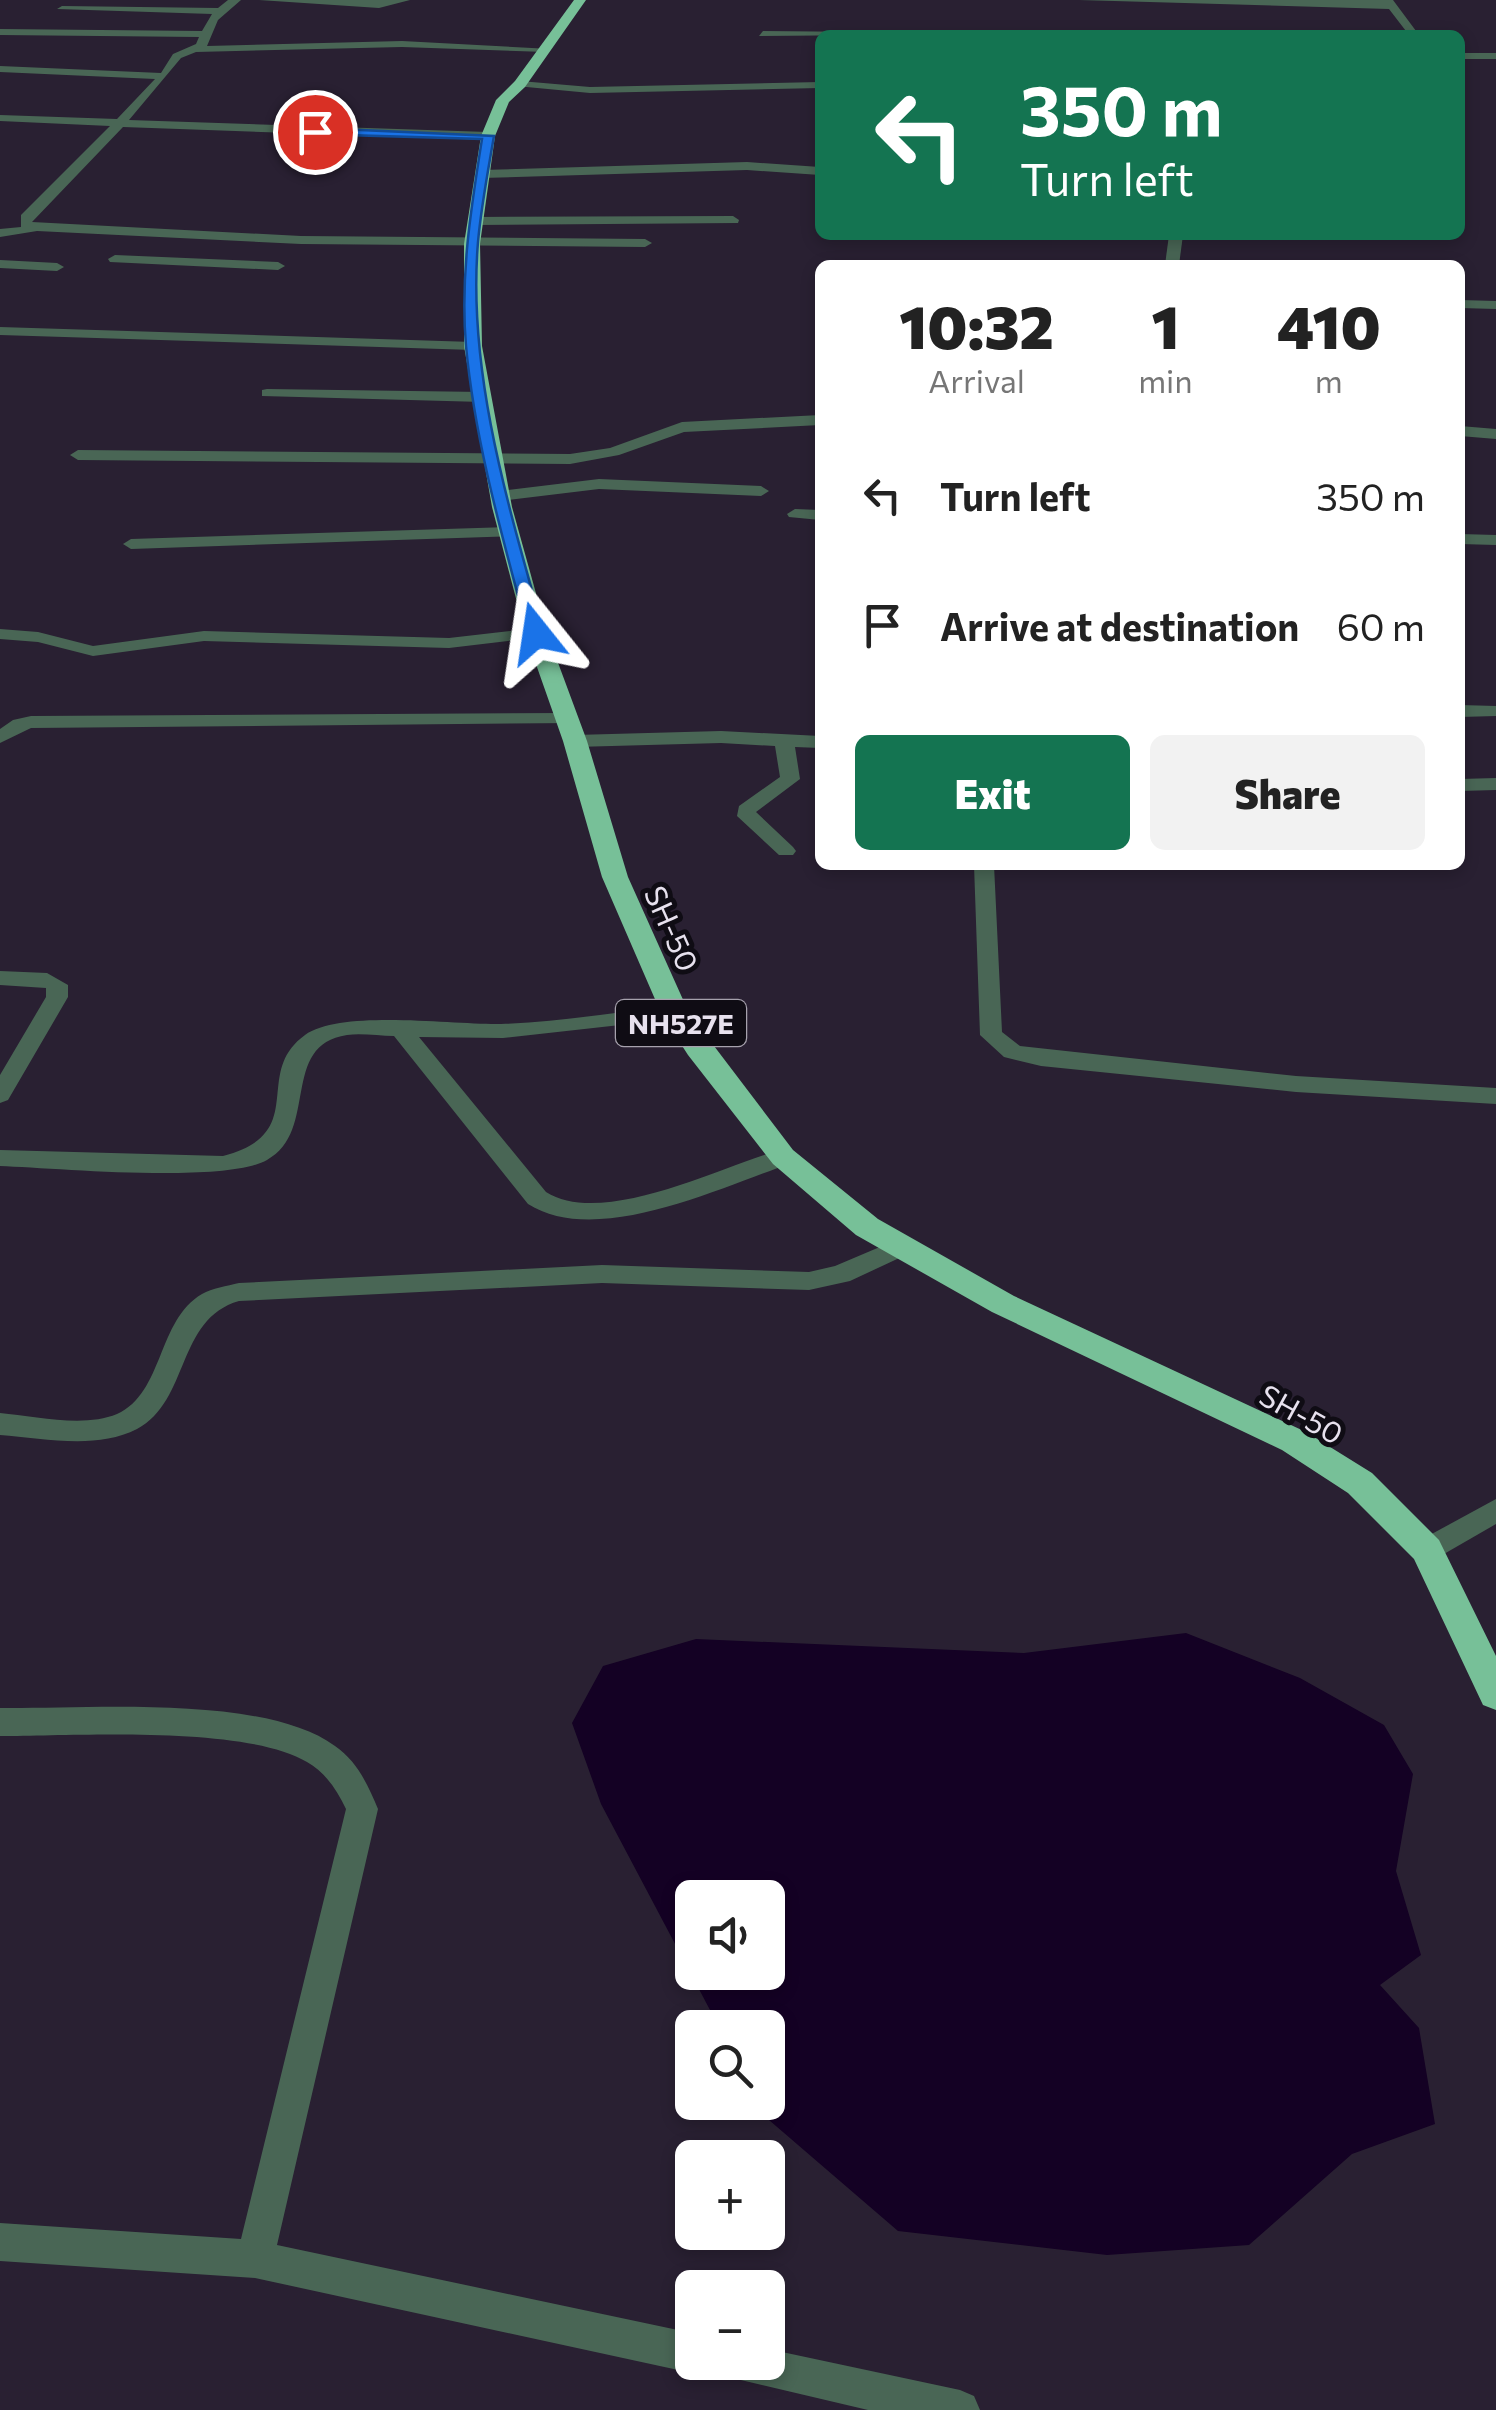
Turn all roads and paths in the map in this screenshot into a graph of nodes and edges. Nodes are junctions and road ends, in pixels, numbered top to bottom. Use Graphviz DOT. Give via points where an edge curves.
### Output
graph roads {
  1 [pos="236,0"];
  2 [pos="264,0"];
  3 [pos="405,0"];
  4 [pos="580,0"];
  5 [pos="1084,0"];
  6 [pos="1390,3"];
  7 [pos="62,9"];
  8 [pos="221,11"];
  9 [pos="1410,30"];
  10 [pos="0,32"];
  11 [pos="204,34"];
  12 [pos="763,34"];
  13 [pos="815,34"];
  14 [pos="546,49"];
  15 [pos="168,50"];
  16 [pos="191,50"];
  17 [pos="1465,56"];
  18 [pos="1496,56"];
  19 [pos="0,69"];
  20 [pos="164,76"];
  21 [pos="520,84"];
  22 [pos="815,84"];
  23 [pos="0,118"];
  24 [pos="120,123"];
  25 [pos="488,136"];
  26 [pos="815,171"];
  27 [pos="481,174"];
  28 [pos="733,220"];
  29 [pos="32,228"];
  30 [pos="473,232"];
  31 [pos="0,233"];
  32 [pos="300,240"];
  33 [pos="645,243"];
  34 [pos="115,260"];
  35 [pos="0,264"];
  36 [pos="56,266"];
  37 [pos="1465,304"];
  38 [pos="1496,305"];
  39 [pos="0,331"];
  40 [pos="473,346"];
  41 [pos="267,392"];
  42 [pos="483,397"];
  43 [pos="815,420"];
  44 [pos="1465,431"];
  45 [pos="1496,434"];
  46 [pos="78,455"];
  47 [pos="496,459"];
  48 [pos="761,491"];
  49 [pos="500,496"];
  50 [pos="795,514"];
  51 [pos="815,515"];
  52 [pos="509,532"];
  53 [pos="1465,539"];
  54 [pos="1496,540"];
  55 [pos="131,544"];
  56 [pos="536,633"];
  57 [pos="0,634"];
  58 [pos="1465,711"];
  59 [pos="1494,711"];
  60 [pos="571,730"];
  61 [pos="0,737"];
  62 [pos="784,740"];
  63 [pos="815,742"];
  64 [pos="1496,784"];
  65 [pos="1465,785"];
  66 [pos="786,851"];
  67 [pos="984,870"];
  68 [pos="0,978"];
  69 [pos="675,1013"];
  70 [pos="400,1029"];
  71 [pos="0,1096"];
  72 [pos="1496,1096"];
  73 [pos="783,1157"];
  74 [pos="0,1158"];
  75 [pos="901,1247"];
  76 [pos="0,1424"];
  77 [pos="1496,1510"];
  78 [pos="1426,1550"];
  79 [pos="1496,1694"];
  80 [pos="0,1722"];
  81 [pos="0,2242"];
  82 [pos="254,2259"];
  83 [pos="675,2349"];
  84 [pos="785,2372"];
  85 [pos="960,2410"];
  1 -- 8 [label="street"];
  2 -- 3 [label="street"];
  4 -- 14 [label="highway, SH-50 / NH527E"];
  5 -- 6 [label="street"];
  6 -- 9 [label="street"];
  7 -- 8 [label="street"];
  8 -- 11 [label="street"];
  10 -- 11 [label="street"];
  11 -- 16 [label="street"];
  12 -- 13 [label="street"];
  14 -- 16 [label="street" via="402,44"];
  14 -- 21 [label="highway, SH-50 / NH527E"];
  15 -- 16 [label="street"];
  16 -- 20 [label="street" via="177,56"];
  17 -- 18 [label="street"];
  19 -- 20 [label="street"];
  20 -- 24 [label="street"];
  21 -- 22 [label="street" via="590,90"];
  21 -- 25 [label="highway, SH-50 / NH527E" via="502,100"];
  23 -- 24 [label="street"];
  24 -- 25 [label="street"];
  24 -- 29 [label="street" via="26,218"];
  25 -- 27 [label="highway, SH-50 / NH527E"];
  26 -- 27 [label="street" via="748,166"];
  27 -- 30 [label="highway, SH-50 / NH527E"];
  28 -- 30 [label="street"];
  29 -- 31 [label="street"];
  29 -- 32 [label="street"];
  30 -- 32 [label="street"];
  30 -- 33 [label="street"];
  30 -- 40 [label="highway, SH-50 / NH527E"];
  32 -- 34 [label="street" via="273,271"];
  35 -- 36 [label="street"];
  37 -- 38 [label="street"];
  39 -- 40 [label="street"];
  40 -- 42 [label="highway, SH-50 / NH527E"];
  41 -- 42 [label="street"];
  42 -- 47 [label="highway, SH-50 / NH527E"];
  43 -- 47 [label="street" via="682,426 591,457"];
  44 -- 45 [label="street"];
  46 -- 47 [label="street"];
  47 -- 49 [label="highway, SH-50 / NH527E"];
  48 -- 49 [label="street" via="598,484"];
  49 -- 52 [label="highway, SH-50 / NH527E"];
  50 -- 51 [label="street"];
  52 -- 55 [label="street"];
  52 -- 56 [label="highway, SH-50 / NH527E"];
  53 -- 54 [label="street"];
  56 -- 57 [label="street" via="449,643 204,636 93,651"];
  56 -- 60 [label="highway, SH-50 / NH527E"];
  58 -- 59 [label="street"];
  60 -- 61 [label="street" via="31,722"];
  60 -- 62 [label="street"];
  60 -- 69 [label="highway, SH-50 / NH527E" via="615,877"];
  62 -- 63 [label="street"];
  62 -- 66 [label="street" via="790,778 746,810"];
  64 -- 65 [label="street"];
  67 -- 72 [label="street" via="991,1035 1012,1052 1296,1084"];
  68 -- 71 [label="street" via="56,985"];
  69 -- 70 [label="street" via="503,1031"];
  69 -- 73 [label="highway, SH-50 / NH527E"];
  70 -- 73 [label="street" via="537,1198 556,1210 622,1208"];
  70 -- 74 [label="street" via="346,1028 309,1039 296,1055 284,1126 254,1160"];
  73 -- 75 [label="highway, SH-50 / NH527E" via="867,1228"];
  75 -- 76 [label="street" via="808,1281 602,1274 239,1292 211,1300 188,1320 144,1409 126,1422 90,1428"];
  75 -- 78 [label="highway, SH-50 / NH527E" via="1003,1304 1294,1440 1360,1483"];
  77 -- 78 [label="street"];
  78 -- 79 [label="highway, SH-50 / NH527E"];
  80 -- 82 [label="street" via="243,1727 314,1748 348,1775 362,1809"];
  81 -- 82 [label="street"];
  82 -- 83 [label="street"];
  84 -- 85 [label="street"];
}
